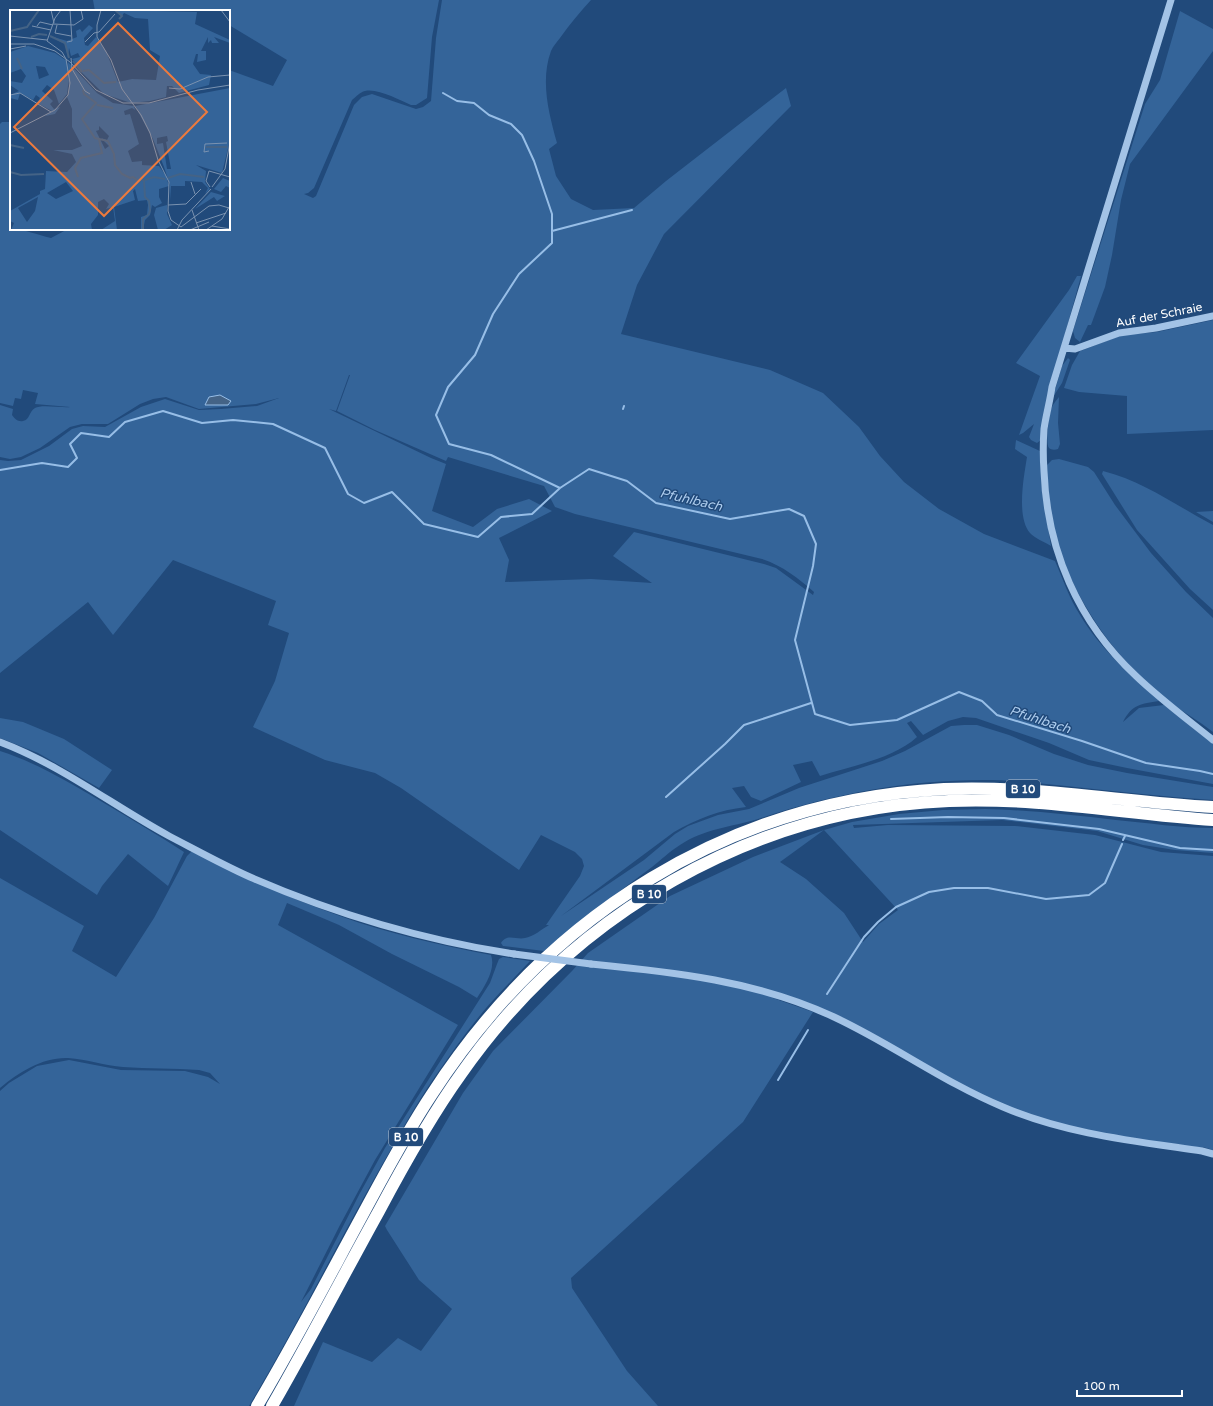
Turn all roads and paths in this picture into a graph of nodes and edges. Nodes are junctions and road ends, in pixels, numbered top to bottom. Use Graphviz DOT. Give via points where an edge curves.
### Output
graph roads {
  1 [pos="1171,0"];
  2 [pos="1213,316"];
  3 [pos="1064,348"];
  4 [pos="1213,740"];
  5 [pos="0,742"];
  6 [pos="1213,807"];
  7 [pos="1213,820"];
  8 [pos="1213,1154"];
  9 [pos="257,1406"];
  10 [pos="272,1406"];
  1 -- 3 [label="street"];
  2 -- 3 [label="street, Auf der Schraie" via="1119,333 1075,349"];
  3 -- 4 [label="street" via="1052,387 1044,428 1043,450 1044,490 1056,552 1084,612 1112,651 1135,676"];
  5 -- 8 [label="street, bridge" via="60,770 168,835 249,877 317,904 431,939 514,954 700,976 743,985 788,998 835,1017 954,1084 1050,1124 1100,1136"];
  6 -- 9 [label="highway, B 10" via="1021,789 944,789 900,793 834,804 762,825 687,858 650,878 589,920 540,962 497,1007 460,1053 432,1093 392,1161"];
  7 -- 10 [label="highway, B 10" via="986,800 889,807 835,817 750,843 693,869 637,901 607,922 552,968 506,1016 461,1072 421,1134"];
}
